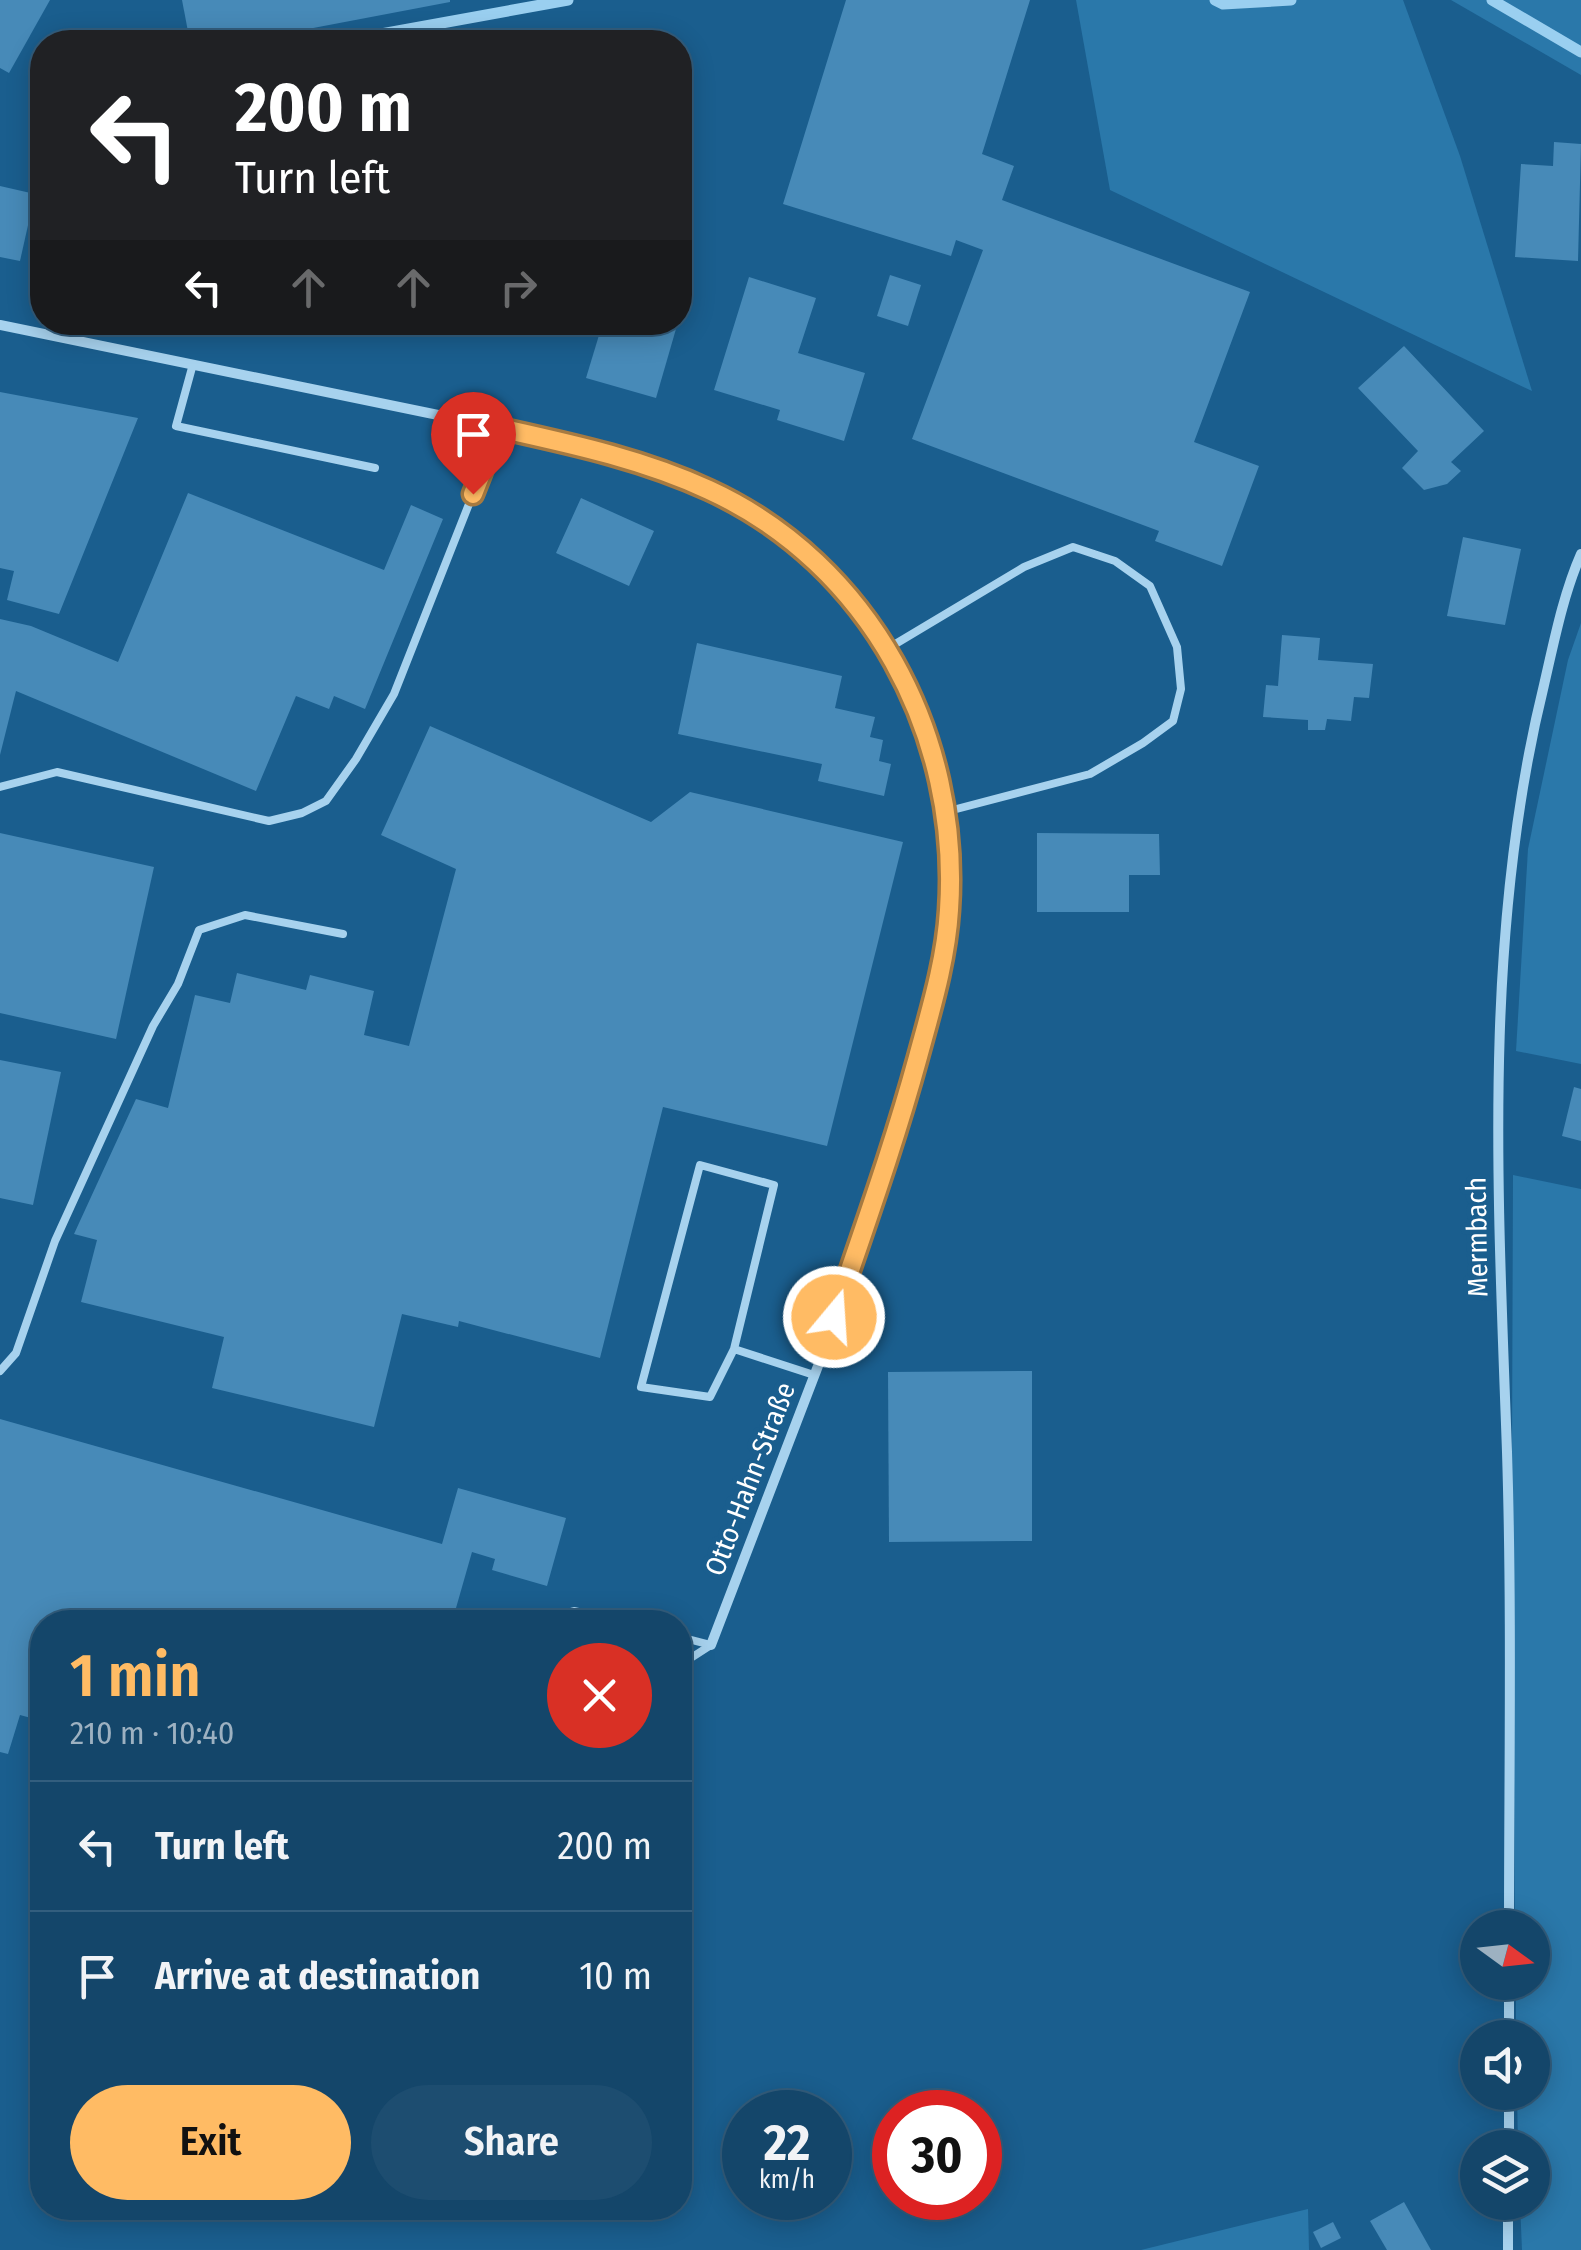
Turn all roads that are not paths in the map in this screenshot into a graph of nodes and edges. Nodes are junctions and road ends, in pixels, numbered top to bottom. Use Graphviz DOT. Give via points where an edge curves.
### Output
graph roads {
  1 [pos="0,325"];
  2 [pos="30,331"];
  3 [pos="49,335"];
  4 [pos="193,364"];
  5 [pos="499,428"];
  6 [pos="374,468"];
  7 [pos="1581,554"];
  8 [pos="887,649"];
  9 [pos="0,786"];
  10 [pos="944,812"];
  11 [pos="344,934"];
  12 [pos="734,1349"];
  13 [pos="0,1371"];
  14 [pos="814,1375"];
  15 [pos="692,1641"];
  16 [pos="710,1645"];
  17 [pos="692,1657"];
  18 [pos="1509,1910"];
  19 [pos="1508,2220"];
  20 [pos="1508,2250"];
  1 -- 2 [label="street, Otto-Hahn-Straße"];
  3 -- 4 [label="street, Otto-Hahn-Straße"];
  4 -- 5 [label="street, Otto-Hahn-Straße"];
  4 -- 6 [label="lane" via="176,426"];
  5 -- 8 [label="street, Otto-Hahn-Straße" via="652,466 713,491 792,539 860,610"];
  5 -- 9 [label="lane" via="394,694 326,801 269,822 57,772"];
  7 -- 18 [label="street, Mermbach" via="1524,778 1502,981 1498,1137"];
  8 -- 10 [label="street, Otto-Hahn-Straße" via="920,714"];
  8 -- 10 [label="lane" via="1024,567 1074,547 1115,560 1150,586 1177,648 1181,689 1172,721 1143,743 1090,774"];
  10 -- 14 [label="street, Otto-Hahn-Straße" via="949,911 936,990"];
  11 -- 13 [label="lane" via="245,915 199,930 56,1241 16,1353"];
  12 -- 12 [label="lane" via="710,1397 641,1387 700,1165 774,1185"];
  12 -- 14 [label="lane"];
  14 -- 16 [label="street, Otto-Hahn-Straße"];
  15 -- 16 [label="lane"];
  16 -- 17 [label="lane"];
  19 -- 20 [label="street"];
}
